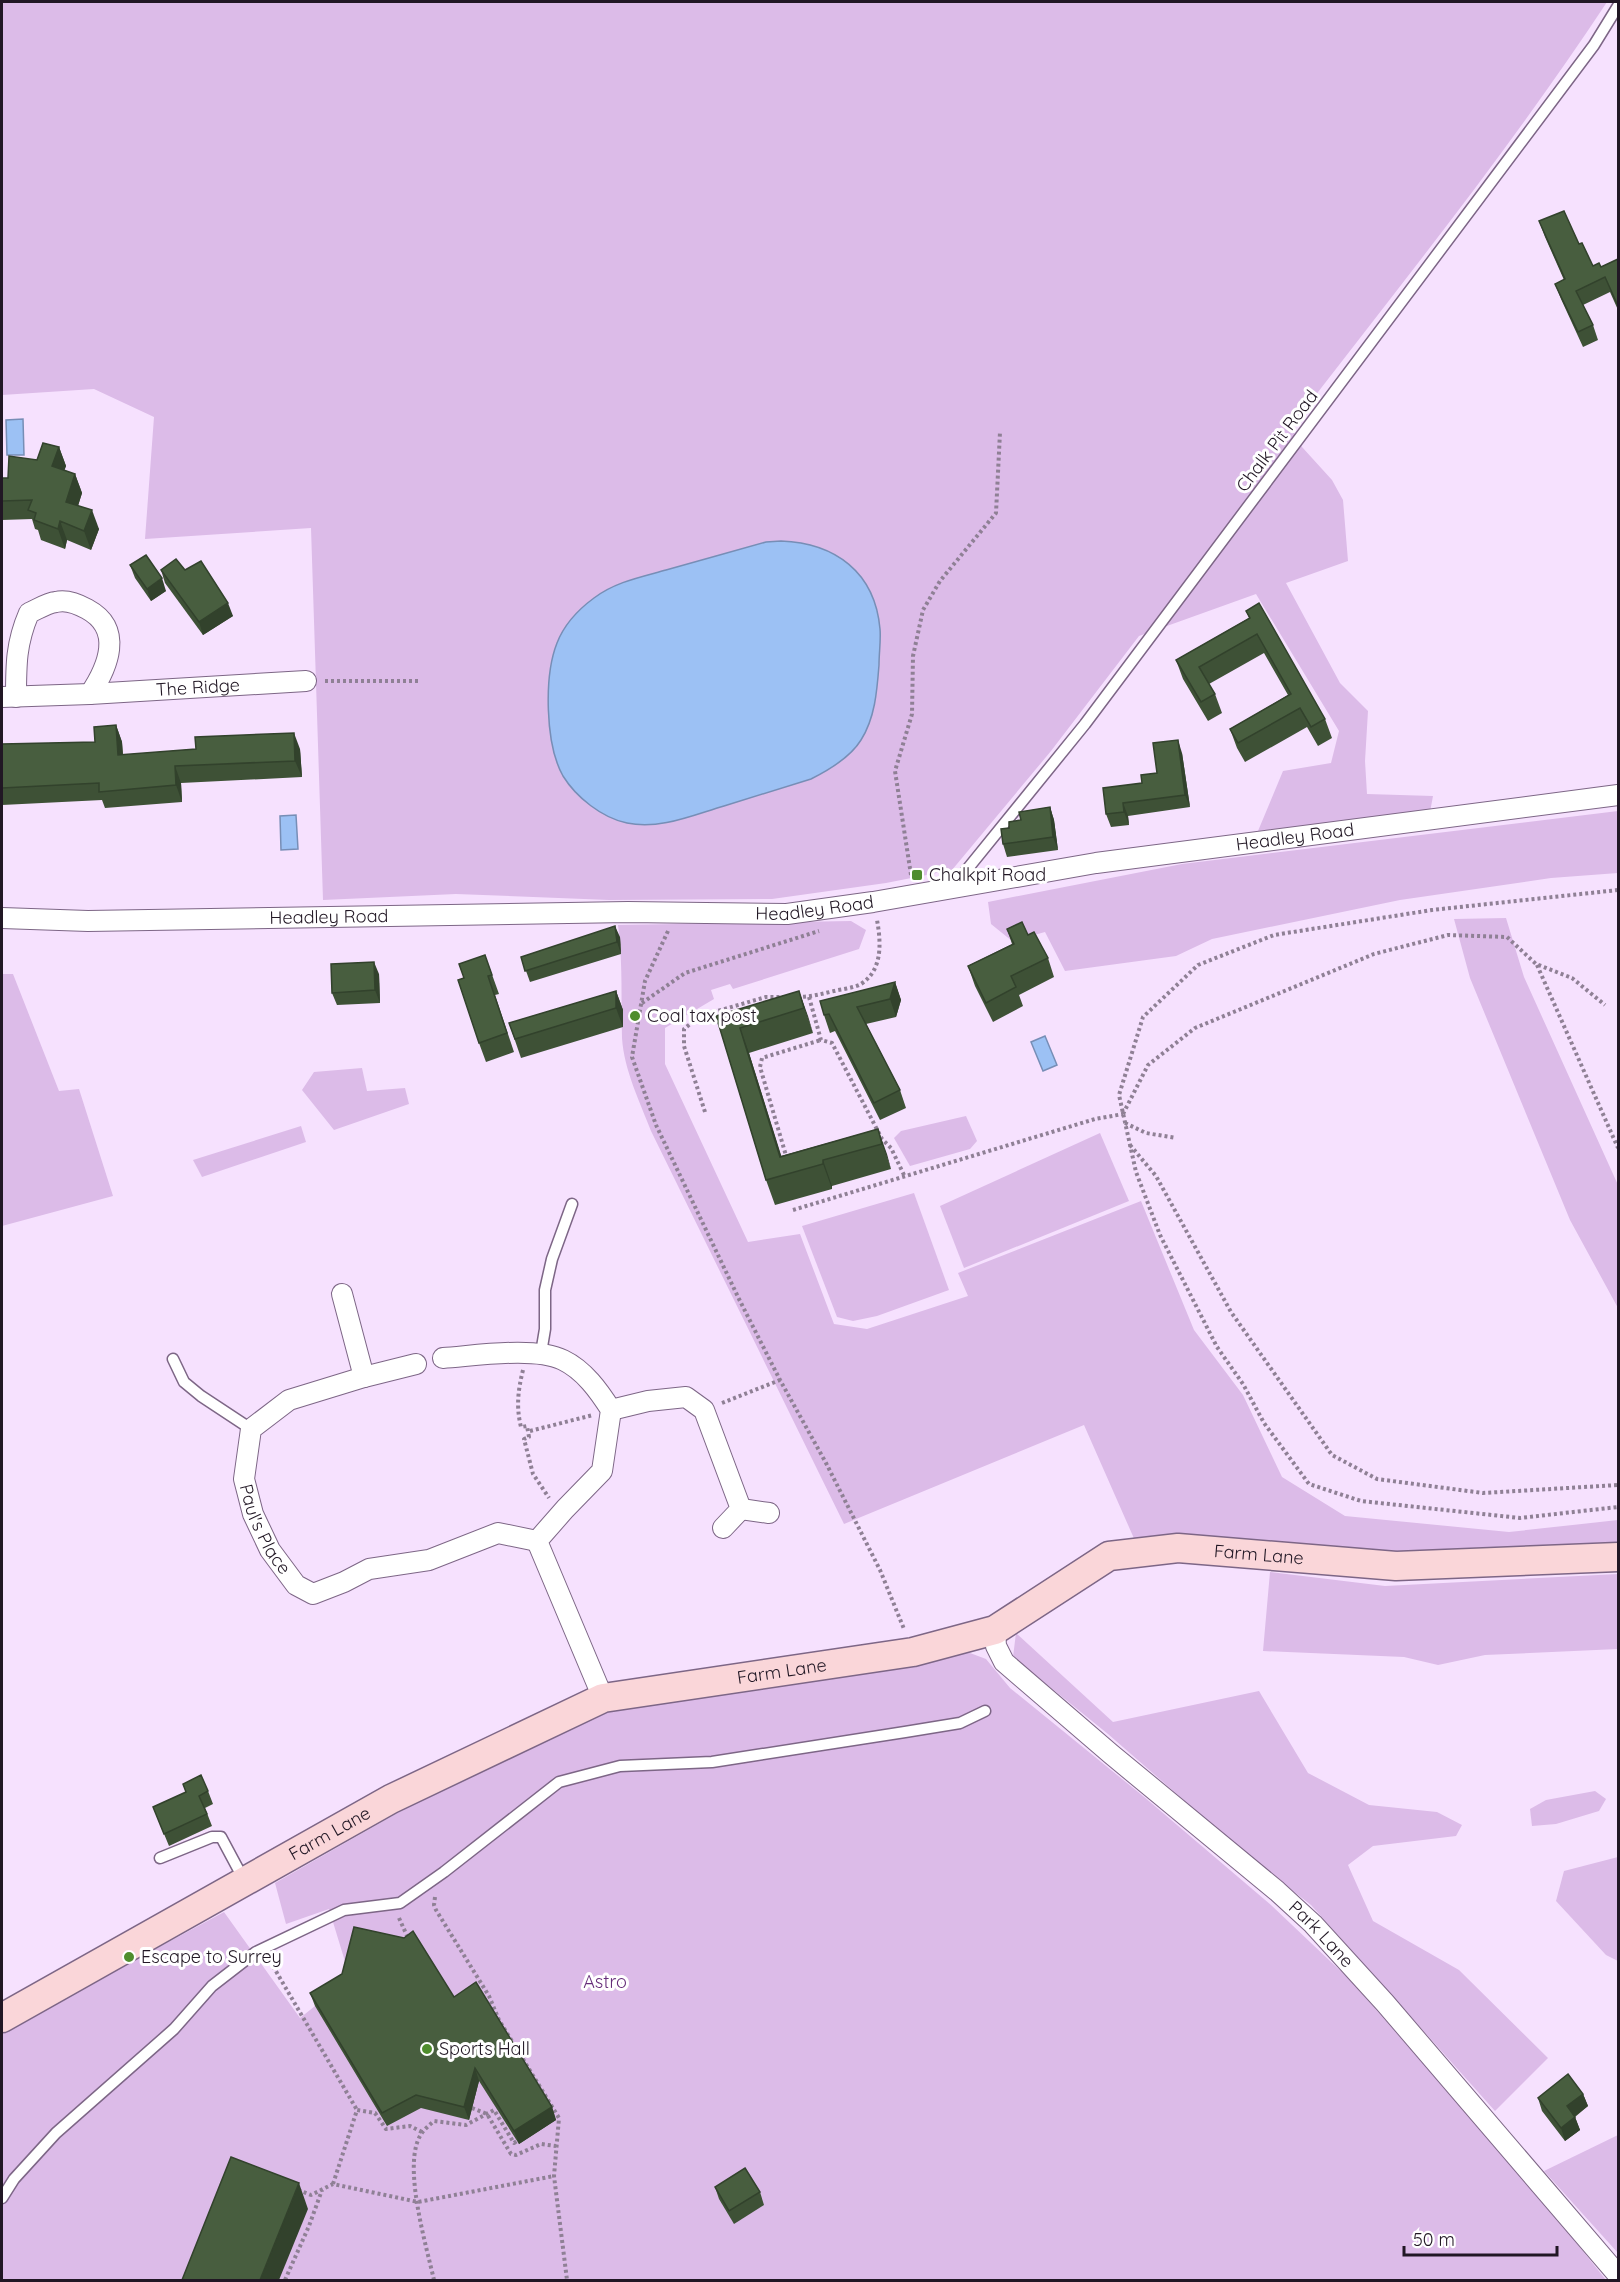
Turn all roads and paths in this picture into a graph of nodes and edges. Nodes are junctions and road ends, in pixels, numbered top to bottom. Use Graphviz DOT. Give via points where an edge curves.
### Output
graph roads {
  1 [pos="1618,6"];
  2 [pos="1000,432"];
  3 [pos="306,681"];
  4 [pos="421,681"];
  5 [pos="90,694"];
  6 [pos="9,697"];
  7 [pos="1618,795"];
  8 [pos="952,888"];
  9 [pos="1618,890"];
  10 [pos="914,894"];
  11 [pos="873,902"];
  12 [pos="676,913"];
  13 [pos="2,918"];
  14 [pos="829,928"];
  15 [pos="1536,964"];
  16 [pos="808,997"];
  17 [pos="641,1004"];
  18 [pos="1605,1005"];
  19 [pos="821,1040"];
  20 [pos="705,1112"];
  21 [pos="1123,1114"];
  22 [pos="1125,1123"];
  23 [pos="1176,1138"];
  24 [pos="888,1145"];
  25 [pos="1130,1145"];
  26 [pos="1618,1148"];
  27 [pos="878,1149"];
  28 [pos="789,1166"];
  29 [pos="905,1177"];
  30 [pos="572,1204"];
  31 [pos="793,1210"];
  32 [pos="342,1294"];
  33 [pos="534,1353"];
  34 [pos="443,1358"];
  35 [pos="173,1359"];
  36 [pos="416,1364"];
  37 [pos="364,1377"];
  38 [pos="780,1380"];
  39 [pos="611,1410"];
  40 [pos="704,1410"];
  41 [pos="251,1429"];
  42 [pos="530,1431"];
  43 [pos="1618,1485"];
  44 [pos="1618,1507"];
  45 [pos="565,1509"];
  46 [pos="741,1509"];
  47 [pos="769,1514"];
  48 [pos="723,1528"];
  49 [pos="537,1541"];
  50 [pos="1618,1557"];
  51 [pos="995,1630"];
  52 [pos="913,1652"];
  53 [pos="603,1698"];
  54 [pos="985,1711"];
  55 [pos="160,1858"];
  56 [pos="439,1876"];
  57 [pos="244,1881"];
  58 [pos="392,1904"];
  59 [pos="412,1947"];
  60 [pos="262,1948"];
  61 [pos="2,2018"];
  62 [pos="472,2108"];
  63 [pos="357,2110"];
  64 [pos="487,2114"];
  65 [pos="422,2132"];
  66 [pos="517,2140"];
  67 [pos="556,2146"];
  68 [pos="554,2176"];
  69 [pos="333,2184"];
  70 [pos="291,2187"];
  71 [pos="322,2189"];
  72 [pos="2,2198"];
  73 [pos="418,2202"];
  74 [pos="1618,2275"];
  75 [pos="285,2280"];
  76 [pos="434,2280"];
  77 [pos="567,2280"];
  1 -- 8 [label="lane, Chalk Pit Road" via="1587,55 1085,724"];
  2 -- 10 [label="path" via="996,513 940,581 922,610 913,656 912,714 896,771"];
  3 -- 4 [label="path"];
  3 -- 5 [label="street, The Ridge"];
  5 -- 6 [label="street, The Ridge"];
  5 -- 6 [label="street, The Ridge" via="102,676 110,652 108,631 97,614 76,603 56,601 29,613 20,633"];
  7 -- 8 [label="street, Headley Road" via="1096,863"];
  8 -- 10 [label="street, Headley Road"];
  9 -- 21 [label="path" via="1432,910 1274,935 1197,965 1143,1017 1119,1095"];
  10 -- 11 [label="street, Headley Road"];
  11 -- 12 [label="street, Headley Road" via="787,914"];
  11 -- 16 [label="path" via="880,934 879,960 869,977 860,985"];
  12 -- 13 [label="street, Headley Road" via="88,921"];
  12 -- 17 [label="path" via="645,981"];
  14 -- 17 [label="path" via="685,973"];
  15 -- 18 [label="path" via="1572,978"];
  15 -- 21 [label="path" via="1507,937 1448,935 1374,954 1195,1028 1148,1065"];
  15 -- 26 [label="path"];
  16 -- 19 [label="path"];
  16 -- 20 [label="path" via="766,997 700,1016 684,1029 684,1047"];
  17 -- 38 [label="path" via="632,1057 656,1125"];
  19 -- 24 [label="path" via="832,1044"];
  19 -- 28 [label="path" via="762,1058 760,1067"];
  21 -- 22 [label="path"];
  21 -- 29 [label="path"];
  22 -- 23 [label="path" via="1146,1133"];
  22 -- 25 [label="path"];
  24 -- 27 [label="path"];
  24 -- 29 [label="path"];
  25 -- 43 [label="path" via="1156,1176 1231,1312 1332,1455 1377,1479 1483,1493"];
  25 -- 44 [label="path" via="1160,1235 1217,1347 1264,1423 1309,1484 1361,1502 1520,1518"];
  29 -- 31 [label="path"];
  30 -- 33 [label="lane" via="544,1290 545,1329"];
  32 -- 37 [label="street"];
  33 -- 34 [label="street"];
  33 -- 39 [label="street" via="564,1360 595,1385"];
  33 -- 42 [label="path" via="518,1393 521,1427 527,1426"];
  35 -- 41 [label="lane" via="184,1382"];
  36 -- 37 [label="street"];
  37 -- 41 [label="street" via="289,1400"];
  38 -- 40 [label="path"];
  38 -- 52 [label="path" via="880,1570"];
  39 -- 40 [label="street" via="686,1397"];
  39 -- 42 [label="path"];
  39 -- 45 [label="street" via="602,1471"];
  40 -- 46 [label="street"];
  41 -- 49 [label="street, Paul's Place" via="244,1479 253,1514 270,1550 296,1585 313,1594 369,1569 429,1560 498,1533"];
  42 -- 45 [label="path" via="530,1437 524,1439 533,1474 546,1496"];
  45 -- 49 [label="street"];
  46 -- 47 [label="street"];
  46 -- 48 [label="street"];
  49 -- 53 [label="street"];
  50 -- 51 [label="street, Farm Lane" via="1396,1566 1178,1548 1120,1554 1109,1556"];
  51 -- 52 [label="street, Farm Lane"];
  51 -- 74 [label="street, Park Lane" via="996,1646 1004,1662 1312,1924 1385,2003"];
  52 -- 53 [label="street, Farm Lane"];
  53 -- 57 [label="street, Farm Lane" via="391,1799"];
  54 -- 56 [label="lane" via="960,1723 712,1762 620,1766 559,1782"];
  55 -- 57 [label="lane" via="221,1837"];
  56 -- 58 [label="lane" via="400,1903"];
  56 -- 67 [label="path" via="436,1910 559,2118"];
  57 -- 61 [label="street, Farm Lane"];
  58 -- 59 [label="path"];
  58 -- 60 [label="lane" via="344,1910"];
  60 -- 63 [label="path"];
  60 -- 72 [label="lane" via="212,1986 174,2029 57,2133 14,2179"];
  62 -- 64 [label="path"];
  63 -- 65 [label="path" via="375,2113 386,2129 410,2126"];
  63 -- 69 [label="path"];
  64 -- 65 [label="path" via="466,2125 434,2121"];
  64 -- 66 [label="path" via="494,2110 514,2143"];
  64 -- 67 [label="path" via="511,2154 541,2144"];
  65 -- 73 [label="path" via="416,2144 414,2168"];
  67 -- 68 [label="path"];
  68 -- 73 [label="path"];
  68 -- 77 [label="path"];
  69 -- 71 [label="path"];
  69 -- 73 [label="path"];
  70 -- 71 [label="path" via="311,2195"];
  71 -- 75 [label="path"];
  73 -- 76 [label="path"];
}
